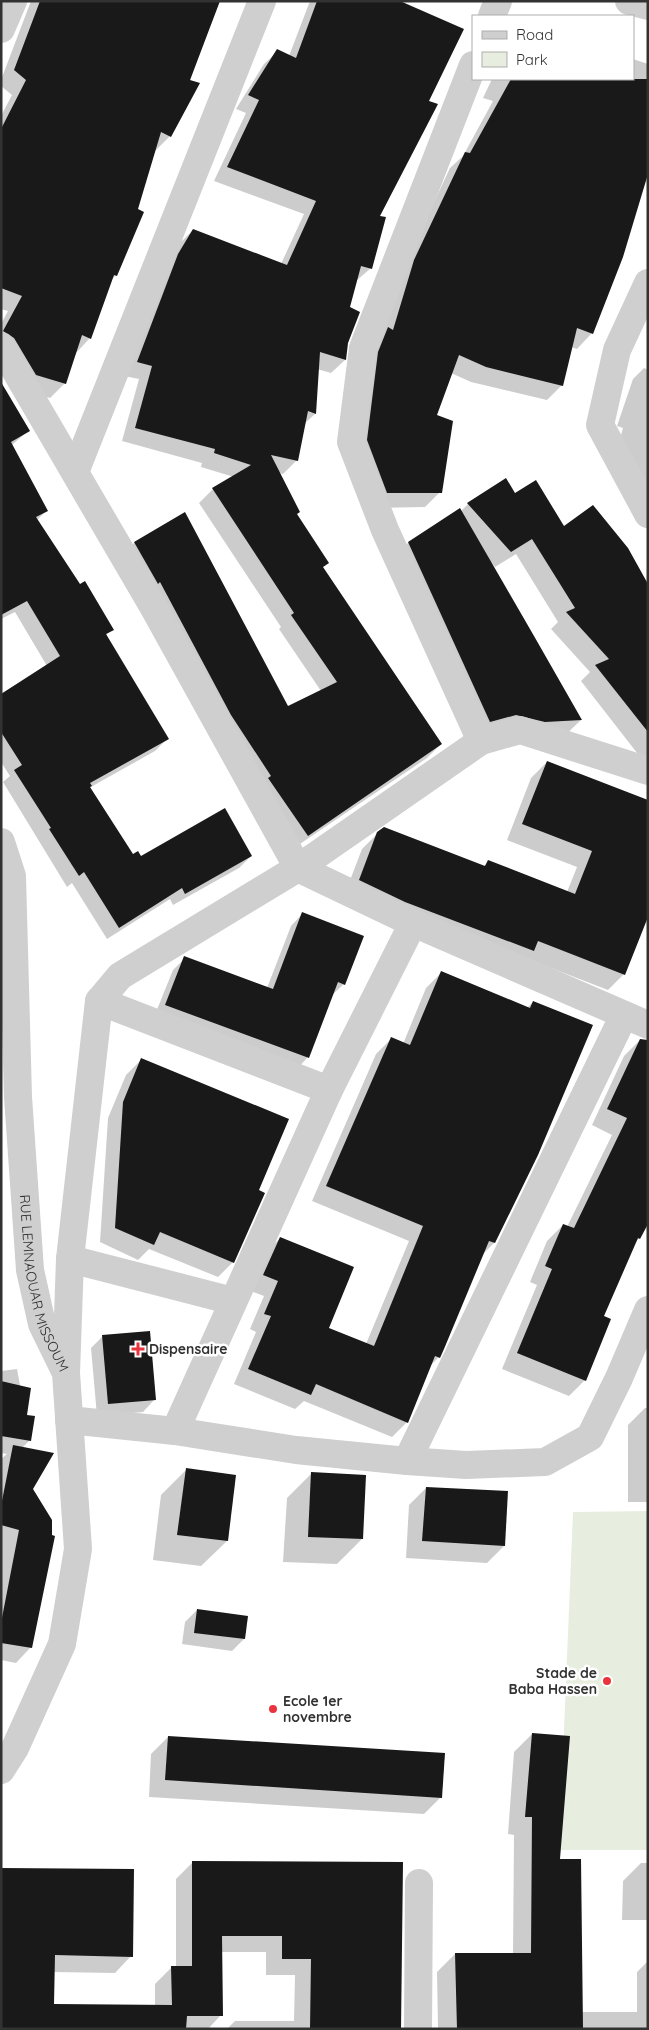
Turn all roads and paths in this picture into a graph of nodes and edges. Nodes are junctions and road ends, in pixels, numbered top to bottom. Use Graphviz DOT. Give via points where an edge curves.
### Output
graph roads {
  1 [pos="14,1"];
  2 [pos="262,1"];
  3 [pos="498,1"];
  4 [pos="629,1"];
  5 [pos="648,6"];
  6 [pos="492,15"];
  7 [pos="1,29"];
  8 [pos="472,69"];
  9 [pos="648,283"];
  10 [pos="1,346"];
  11 [pos="75,472"];
  12 [pos="648,514"];
  13 [pos="481,741"];
  14 [pos="648,771"];
  15 [pos="1,842"];
  16 [pos="298,868"];
  17 [pos="413,923"];
  18 [pos="99,1001"];
  19 [pos="636,1020"];
  20 [pos="329,1090"];
  21 [pos="70,1259"];
  22 [pos="233,1301"];
  23 [pos="648,1310"];
  24 [pos="66,1373"];
  25 [pos="69,1420"];
  26 [pos="175,1431"];
  27 [pos="407,1461"];
  28 [pos="1,1770"];
  29 [pos="419,1883"];
  30 [pos="418,2029"];
  1 -- 7 [label="street"];
  2 -- 11 [label="street"];
  3 -- 6 [label="street"];
  4 -- 5 [label="street"];
  8 -- 13 [label="street" via="363,348 350,442 385,530"];
  9 -- 12 [label="street" via="617,350 600,425"];
  10 -- 11 [label="street"];
  11 -- 16 [label="street"];
  13 -- 14 [label="street" via="520,730"];
  13 -- 16 [label="street"];
  15 -- 24 [label="street, RUE LEMNAOUAR MISSOUM" via="12,876 18,1097 30,1270 42,1324"];
  16 -- 17 [label="street"];
  16 -- 18 [label="street" via="120,976"];
  17 -- 19 [label="street"];
  17 -- 20 [label="street"];
  18 -- 20 [label="street"];
  18 -- 21 [label="street"];
  19 -- 27 [label="street"];
  20 -- 22 [label="street"];
  21 -- 22 [label="street"];
  21 -- 24 [label="street"];
  22 -- 26 [label="street"];
  23 -- 27 [label="street" via="590,1436 545,1462 466,1465"];
  24 -- 25 [label="street, RUE LEMNAOUAR MISSOUM"];
  25 -- 26 [label="street"];
  25 -- 28 [label="street, RUE LEMNAOUAR MISSOUM" via="78,1549 62,1644 15,1748"];
  26 -- 27 [label="street" via="296,1450"];
  29 -- 30 [label="street"];
}
